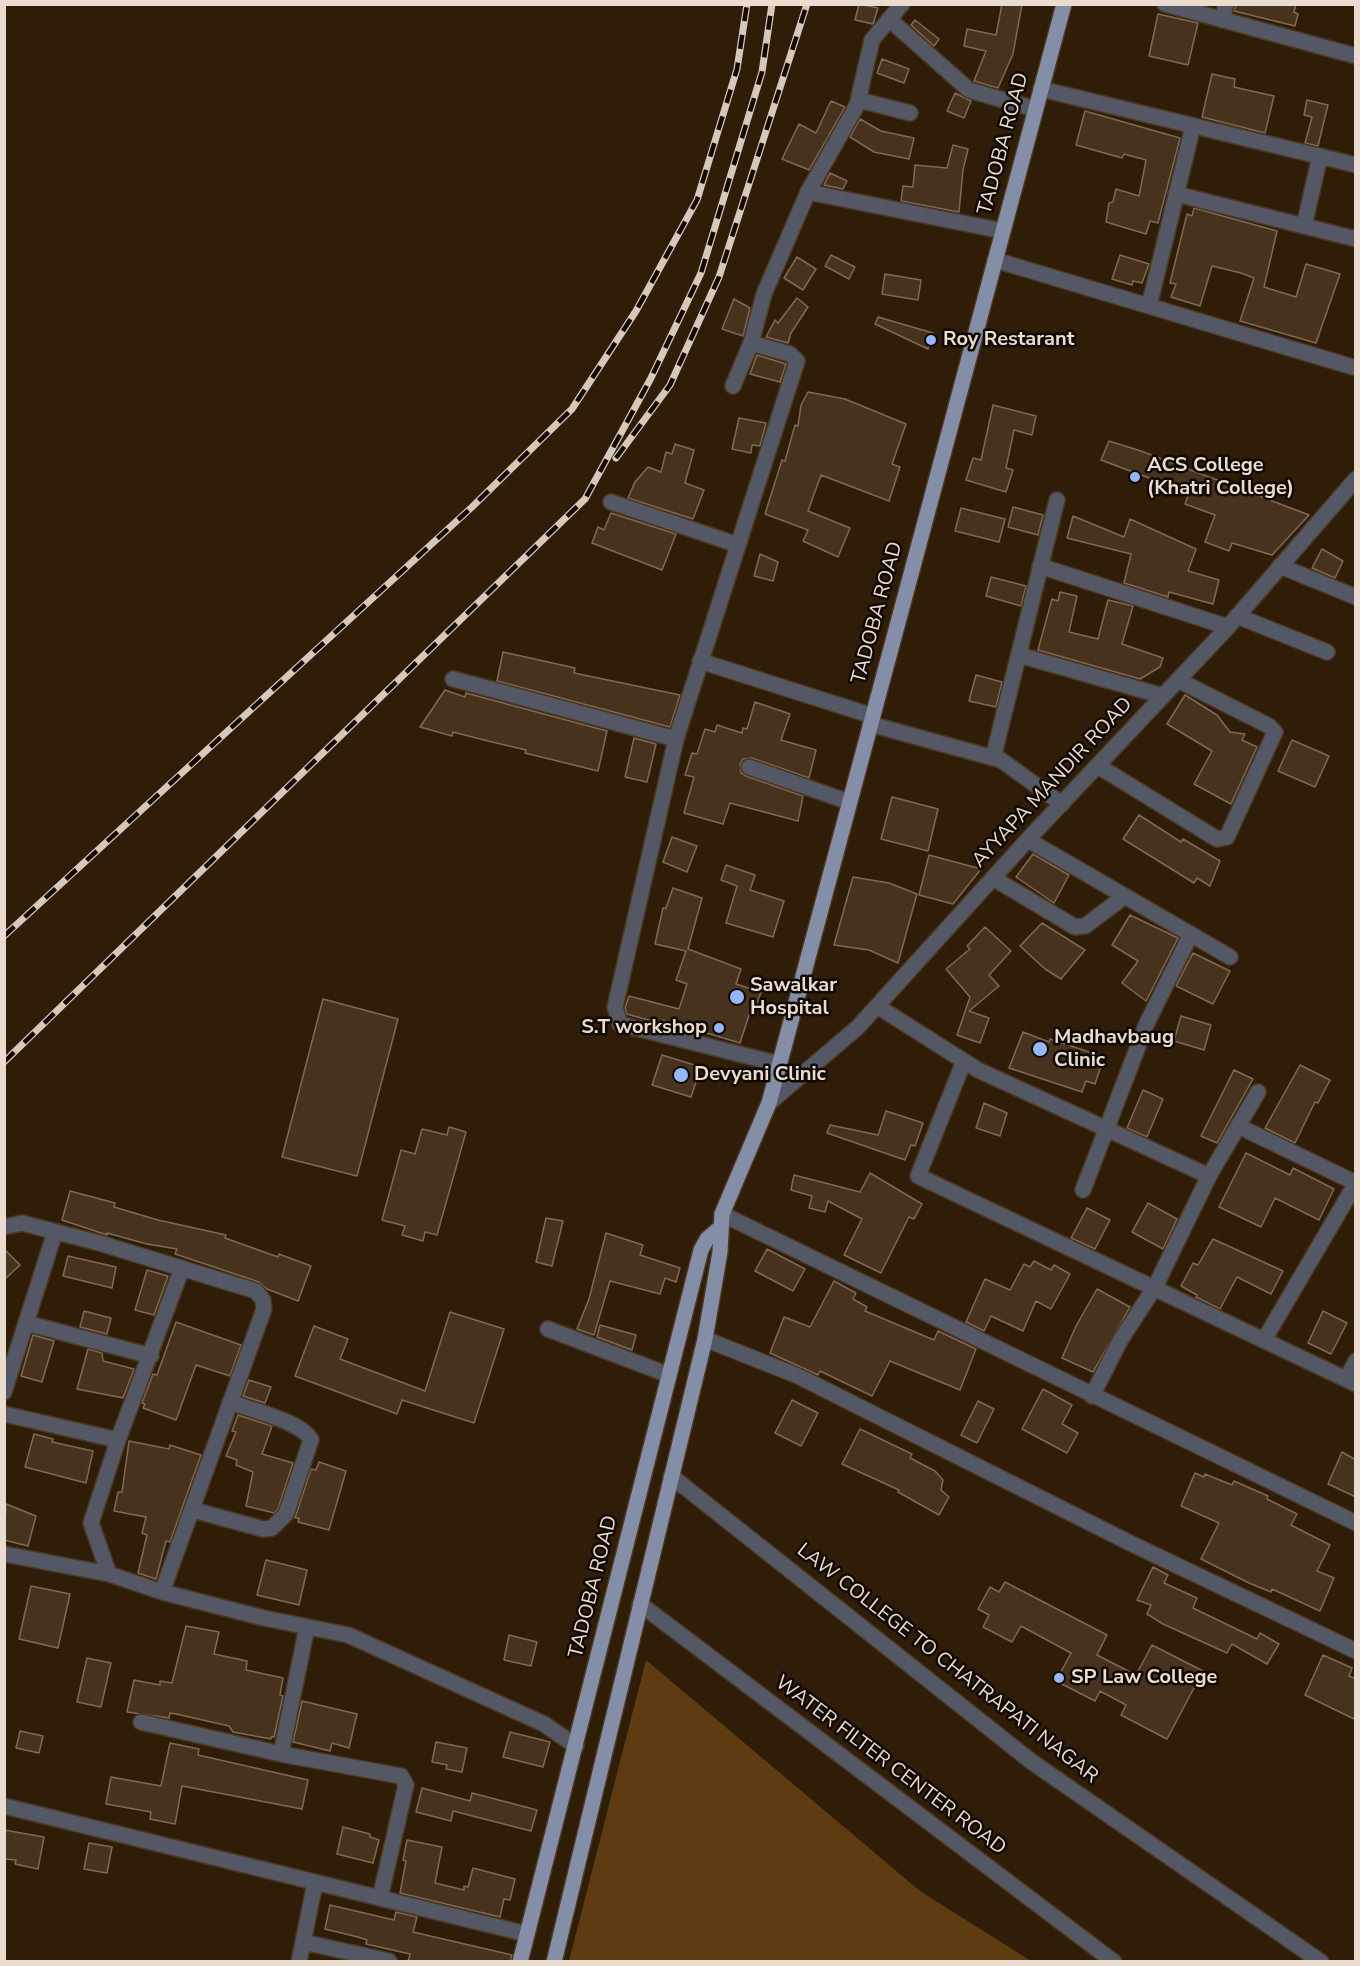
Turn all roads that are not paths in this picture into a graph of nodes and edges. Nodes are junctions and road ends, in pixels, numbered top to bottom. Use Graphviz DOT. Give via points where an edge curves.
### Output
graph roads {
  1 [pos="902,4"];
  2 [pos="1064,4"];
  3 [pos="1165,4"];
  4 [pos="1224,12"];
  5 [pos="889,19"];
  6 [pos="1354,51"];
  7 [pos="1041,89"];
  8 [pos="859,100"];
  9 [pos="1035,110"];
  10 [pos="910,113"];
  11 [pos="1193,126"];
  12 [pos="1320,156"];
  13 [pos="1356,165"];
  14 [pos="808,192"];
  15 [pos="1176,194"];
  16 [pos="1304,226"];
  17 [pos="1003,231"];
  18 [pos="1356,239"];
  19 [pos="995,260"];
  20 [pos="1149,306"];
  21 [pos="751,343"];
  22 [pos="1356,368"];
  23 [pos="733,386"];
  24 [pos="1356,478"];
  25 [pos="1057,500"];
  26 [pos="611,502"];
  27 [pos="738,545"];
  28 [pos="1040,566"];
  29 [pos="1280,566"];
  30 [pos="1356,597"];
  31 [pos="1233,621"];
  32 [pos="1327,652"];
  33 [pos="1019,655"];
  34 [pos="700,662"];
  35 [pos="453,679"];
  36 [pos="1178,680"];
  37 [pos="1163,696"];
  38 [pos="872,720"];
  39 [pos="676,739"];
  40 [pos="993,758"];
  41 [pos="1098,766"];
  42 [pos="749,767"];
  43 [pos="849,802"];
  44 [pos="1062,804"];
  45 [pos="1028,840"];
  46 [pos="993,878"];
  47 [pos="1125,896"];
  48 [pos="1191,934"];
  49 [pos="1230,957"];
  50 [pos="877,1006"];
  51 [pos="964,1061"];
  52 [pos="779,1064"];
  53 [pos="1258,1092"];
  54 [pos="769,1103"];
  55 [pos="1238,1126"];
  56 [pos="1105,1128"];
  57 [pos="1209,1176"];
  58 [pos="1083,1190"];
  59 [pos="721,1221"];
  60 [pos="4,1227"];
  61 [pos="55,1232"];
  62 [pos="182,1268"];
  63 [pos="1155,1287"];
  64 [pos="26,1323"];
  65 [pos="548,1329"];
  66 [pos="705,1339"];
  67 [pos="1264,1340"];
  68 [pos="151,1356"];
  69 [pos="1356,1361"];
  70 [pos="669,1375"];
  71 [pos="1351,1381"];
  72 [pos="4,1392"];
  73 [pos="1092,1395"];
  74 [pos="230,1402"];
  75 [pos="4,1414"];
  76 [pos="118,1440"];
  77 [pos="671,1476"];
  78 [pos="193,1510"];
  79 [pos="1356,1523"];
  80 [pos="4,1554"];
  81 [pos="109,1574"];
  82 [pos="162,1592"];
  83 [pos="640,1604"];
  84 [pos="307,1627"];
  85 [pos="1356,1651"];
  86 [pos="141,1722"];
  87 [pos="576,1746"];
  88 [pos="281,1754"];
  89 [pos="4,1806"];
  90 [pos="315,1883"];
  91 [pos="380,1898"];
  92 [pos="527,1934"];
  93 [pos="303,1942"];
  94 [pos="389,1961"];
  95 [pos="299,1962"];
  96 [pos="520,1962"];
  97 [pos="554,1962"];
  98 [pos="1114,1962"];
  99 [pos="1321,1962"];
  1 -- 5 [label="street"];
  2 -- 7 [label="main road, TADOBA ROAD"];
  3 -- 4 [label="street"];
  4 -- 6 [label="street"];
  5 -- 8 [label="street" via="869,48"];
  5 -- 9 [label="street" via="969,90"];
  7 -- 9 [label="main road, TADOBA ROAD"];
  7 -- 11 [label="street"];
  8 -- 10 [label="street"];
  8 -- 14 [label="street"];
  9 -- 17 [label="main road, TADOBA ROAD"];
  11 -- 12 [label="street"];
  11 -- 15 [label="street"];
  12 -- 13 [label="street"];
  12 -- 16 [label="street"];
  14 -- 17 [label="street"];
  14 -- 21 [label="street" via="764,294"];
  15 -- 16 [label="street"];
  15 -- 20 [label="street"];
  16 -- 18 [label="street"];
  17 -- 19 [label="main road, TADOBA ROAD"];
  19 -- 20 [label="street"];
  19 -- 38 [label="main road, TADOBA ROAD"];
  20 -- 22 [label="street"];
  21 -- 23 [label="street"];
  21 -- 27 [label="street" via="790,354 797,361"];
  24 -- 29 [label="street, AYYAPA MANDIR ROAD"];
  25 -- 28 [label="street"];
  26 -- 27 [label="street"];
  27 -- 34 [label="street"];
  28 -- 31 [label="street"];
  28 -- 33 [label="street"];
  29 -- 30 [label="street"];
  29 -- 31 [label="street, AYYAPA MANDIR ROAD"];
  31 -- 32 [label="street"];
  31 -- 36 [label="street, AYYAPA MANDIR ROAD"];
  33 -- 37 [label="street"];
  33 -- 40 [label="street"];
  34 -- 38 [label="street"];
  34 -- 39 [label="street"];
  35 -- 39 [label="street"];
  36 -- 37 [label="street, AYYAPA MANDIR ROAD"];
  36 -- 41 [label="street" via="1275,732 1227,837 1217,839"];
  37 -- 41 [label="street, AYYAPA MANDIR ROAD"];
  38 -- 40 [label="street"];
  38 -- 43 [label="main road, TADOBA ROAD"];
  39 -- 52 [label="street" via="615,1011 620,1024"];
  40 -- 44 [label="street"];
  41 -- 44 [label="street, AYYAPA MANDIR ROAD"];
  42 -- 43 [label="street"];
  43 -- 52 [label="main road, TADOBA ROAD"];
  44 -- 45 [label="street, AYYAPA MANDIR ROAD"];
  45 -- 46 [label="street, AYYAPA MANDIR ROAD"];
  45 -- 47 [label="street"];
  46 -- 47 [label="street" via="1075,927 1085,926"];
  46 -- 50 [label="street, AYYAPA MANDIR ROAD"];
  47 -- 48 [label="street"];
  48 -- 49 [label="street"];
  48 -- 56 [label="street" via="1147,1023"];
  50 -- 51 [label="street"];
  50 -- 54 [label="street, AYYAPA MANDIR ROAD"];
  51 -- 56 [label="street"];
  51 -- 63 [label="street" via="918,1176"];
  52 -- 54 [label="main road, TADOBA ROAD"];
  53 -- 55 [label="street"];
  54 -- 59 [label="main road, TADOBA ROAD"];
  55 -- 57 [label="street"];
  55 -- 67 [label="street" via="1356,1183"];
  56 -- 57 [label="street"];
  56 -- 58 [label="street"];
  57 -- 63 [label="street"];
  59 -- 66 [label="main road, TADOBA ROAD" via="720,1252"];
  59 -- 70 [label="main road, TADOBA ROAD" via="701,1251"];
  59 -- 73 [label="street"];
  60 -- 61 [label="street" via="22,1223"];
  61 -- 62 [label="street"];
  61 -- 64 [label="street"];
  62 -- 68 [label="street"];
  62 -- 74 [label="street" via="256,1291 263,1300 264,1309"];
  63 -- 67 [label="street"];
  63 -- 73 [label="street" via="1121,1339"];
  64 -- 68 [label="street"];
  64 -- 72 [label="street"];
  65 -- 70 [label="street"];
  66 -- 77 [label="main road, TADOBA ROAD"];
  66 -- 85 [label="street" via="798,1376 1132,1544"];
  67 -- 71 [label="street"];
  68 -- 76 [label="street"];
  69 -- 71 [label="street"];
  70 -- 87 [label="main road, TADOBA ROAD"];
  73 -- 79 [label="street"];
  74 -- 78 [label="street"];
  74 -- 78 [label="street" via="297,1427 311,1440 286,1514 272,1528 263,1529"];
  75 -- 76 [label="street"];
  76 -- 81 [label="street" via="91,1523"];
  77 -- 83 [label="main road, TADOBA ROAD"];
  77 -- 99 [label="street, LAW COLLEGE TO CHATRAPATI NAGAR" via="1032,1762"];
  78 -- 82 [label="street"];
  80 -- 81 [label="street"];
  81 -- 82 [label="street"];
  82 -- 84 [label="street"];
  83 -- 97 [label="main road, TADOBA ROAD"];
  83 -- 98 [label="street, WATER FILTER CENTER ROAD"];
  84 -- 87 [label="street" via="348,1635 457,1683 544,1724"];
  84 -- 88 [label="street"];
  86 -- 88 [label="street"];
  87 -- 92 [label="main road, TADOBA ROAD"];
  88 -- 91 [label="street" via="404,1778 406,1785"];
  89 -- 90 [label="street"];
  90 -- 91 [label="street"];
  90 -- 93 [label="street"];
  91 -- 92 [label="street"];
  92 -- 96 [label="main road, TADOBA ROAD"];
  93 -- 94 [label="street"];
  93 -- 95 [label="street"];
}
